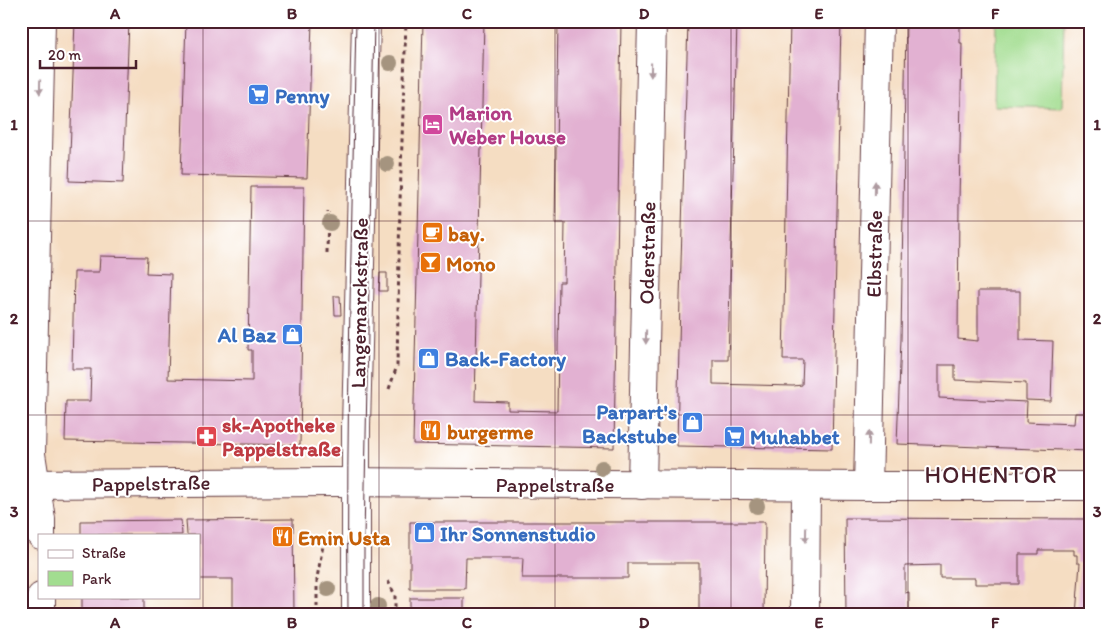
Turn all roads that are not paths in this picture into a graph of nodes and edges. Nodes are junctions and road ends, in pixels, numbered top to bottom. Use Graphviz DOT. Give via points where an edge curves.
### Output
graph roads {
  1 [pos="41,21"];
  2 [pos="366,21"];
  3 [pos="652,21"];
  4 [pos="879,21"];
  5 [pos="356,483"];
  6 [pos="28,485"];
  7 [pos="642,485"];
  8 [pos="806,486"];
  9 [pos="868,486"];
  10 [pos="1090,486"];
  11 [pos="41,534"];
  12 [pos="41,598"];
  13 [pos="41,615"];
  14 [pos="356,615"];
  15 [pos="805,615"];
  1 -- 6 [label="street, one-way"];
  2 -- 5 [label="street, Langemarckstraße"];
  3 -- 7 [label="street, Oderstraße, one-way"];
  9 -- 4 [label="street, Elbstraße, one-way"];
  5 -- 6 [label="street, Pappelstraße"];
  5 -- 7 [label="street, Pappelstraße"];
  5 -- 14 [label="street, Langemarckstraße"];
  6 -- 11 [label="street" via="41,519"];
  7 -- 8 [label="street, Pappelstraße"];
  8 -- 9 [label="street, Pappelstraße"];
  8 -- 15 [label="street, one-way"];
  9 -- 10 [label="street, Pappelstraße"];
  12 -- 13 [label="street"];
}
